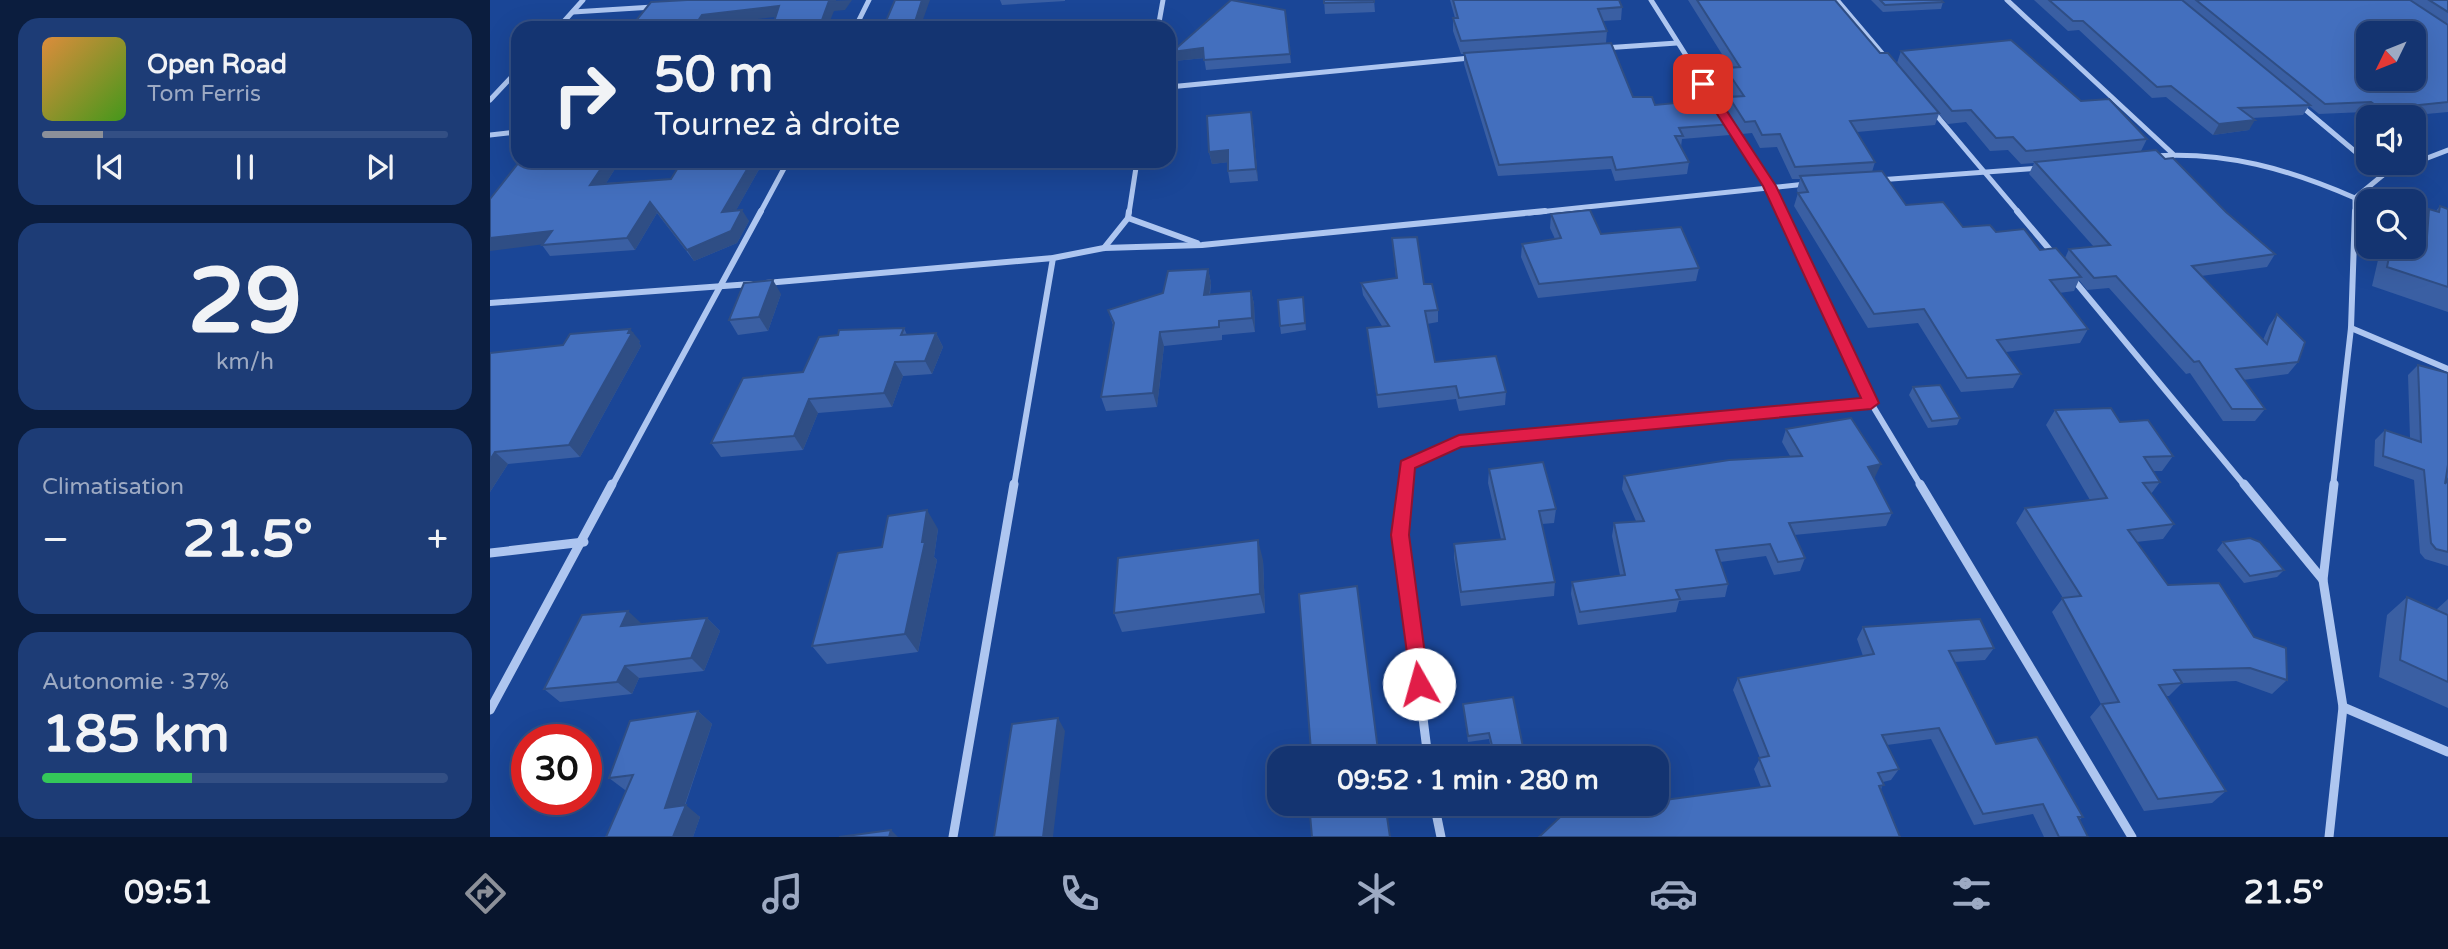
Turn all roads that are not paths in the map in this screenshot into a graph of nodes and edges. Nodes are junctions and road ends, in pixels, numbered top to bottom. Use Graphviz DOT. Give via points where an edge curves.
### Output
graph roads {
  1 [pos="583,0"];
  2 [pos="869,0"];
  3 [pos="1163,0"];
  4 [pos="1651,0"];
  5 [pos="1837,0"];
  6 [pos="2007,0"];
  7 [pos="654,7"];
  8 [pos="573,12"];
  9 [pos="565,21"];
  10 [pos="858,21"];
  11 [pos="1159,21"];
  12 [pos="1677,43"];
  13 [pos="1596,49"];
  14 [pos="1474,58"];
  15 [pos="1890,61"];
  16 [pos="511,78"];
  17 [pos="1176,86"];
  18 [pos="490,100"];
  19 [pos="1925,102"];
  20 [pos="2297,103"];
  21 [pos="511,133"];
  22 [pos="490,135"];
  23 [pos="2448,150"];
  24 [pos="2356,152"];
  25 [pos="2173,154"];
  26 [pos="2146,157"];
  27 [pos="2426,158"];
  28 [pos="2052,166"];
  29 [pos="784,168"];
  30 [pos="1136,168"];
  31 [pos="1986,173"];
  32 [pos="2383,175"];
  33 [pos="1864,181"];
  34 [pos="1810,184"];
  35 [pos="1769,186"];
  36 [pos="2367,189"];
  37 [pos="2356,198"];
  38 [pos="1128,218"];
  39 [pos="1202,245"];
  40 [pos="1104,248"];
  41 [pos="1053,258"];
  42 [pos="2057,259"];
  43 [pos="2066,270"];
  44 [pos="720,287"];
  45 [pos="490,303"];
  46 [pos="2351,328"];
  47 [pos="2448,369"];
  48 [pos="1871,403"];
  49 [pos="584,542"];
  50 [pos="490,553"];
  51 [pos="2323,580"];
  52 [pos="2343,707"];
  53 [pos="490,710"];
  54 [pos="1426,746"];
  55 [pos="2448,752"];
  56 [pos="1437,816"];
  57 [pos="953,837"];
  58 [pos="1441,837"];
  59 [pos="2132,837"];
  60 [pos="2329,837"];
  1 -- 8 [label="street"];
  2 -- 10 [label="street"];
  3 -- 11 [label="street"];
  4 -- 12 [label="street"];
  5 -- 15 [label="street"];
  6 -- 25 [label="street"];
  7 -- 8 [label="street"];
  8 -- 9 [label="street"];
  12 -- 13 [label="street"];
  12 -- 35 [label="street"];
  14 -- 17 [label="street"];
  16 -- 18 [label="street"];
  19 -- 31 [label="street"];
  20 -- 24 [label="street"];
  21 -- 22 [label="street"];
  23 -- 27 [label="street"];
  25 -- 26 [label="street"];
  25 -- 37 [label="street" via="2242,157 2295,171"];
  28 -- 31 [label="street"];
  29 -- 44 [label="street"];
  30 -- 38 [label="street"];
  31 -- 33 [label="street"];
  31 -- 42 [label="street"];
  32 -- 36 [label="street"];
  34 -- 35 [label="street"];
  35 -- 39 [label="street"];
  35 -- 48 [label="street"];
  37 -- 46 [label="street"];
  38 -- 39 [label="street"];
  38 -- 40 [label="street"];
  39 -- 40 [label="street"];
  40 -- 41 [label="street"];
  41 -- 44 [label="street"];
  41 -- 57 [label="street"];
  43 -- 51 [label="street"];
  44 -- 45 [label="street"];
  44 -- 49 [label="street"];
  46 -- 47 [label="street"];
  46 -- 51 [label="street"];
  48 -- 54 [label="street" via="1459,441 1407,465 1400,535"];
  48 -- 59 [label="street"];
  49 -- 50 [label="street"];
  49 -- 53 [label="street"];
  51 -- 52 [label="street"];
  52 -- 55 [label="street"];
  52 -- 60 [label="street"];
  56 -- 58 [label="street"];
}
